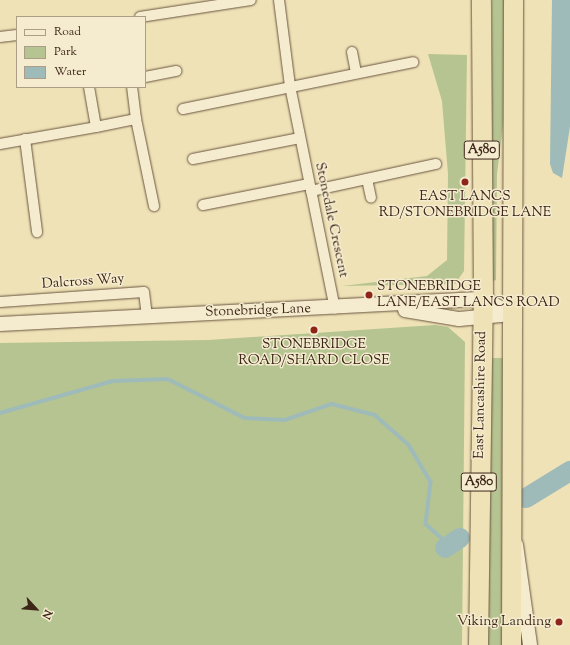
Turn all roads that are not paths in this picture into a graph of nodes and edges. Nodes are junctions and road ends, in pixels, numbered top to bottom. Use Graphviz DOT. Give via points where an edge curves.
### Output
graph roads {
  1 [pos="251,0"];
  2 [pos="279,0"];
  3 [pos="481,0"];
  4 [pos="513,0"];
  5 [pos="146,16"];
  6 [pos="16,35"];
  7 [pos="0,37"];
  8 [pos="352,52"];
  9 [pos="413,62"];
  10 [pos="176,70"];
  11 [pos="356,73"];
  12 [pos="146,77"];
  13 [pos="290,86"];
  14 [pos="89,88"];
  15 [pos="132,88"];
  16 [pos="183,110"];
  17 [pos="136,119"];
  18 [pos="96,127"];
  19 [pos="300,138"];
  20 [pos="25,139"];
  21 [pos="0,144"];
  22 [pos="193,159"];
  23 [pos="436,164"];
  24 [pos="367,179"];
  25 [pos="310,188"];
  26 [pos="371,198"];
  27 [pos="204,205"];
  28 [pos="154,206"];
  29 [pos="37,232"];
  30 [pos="483,299"];
  31 [pos="0,302"];
  32 [pos="383,306"];
  33 [pos="335,309"];
  34 [pos="513,314"];
  35 [pos="147,316"];
  36 [pos="482,319"];
  37 [pos="0,324"];
  38 [pos="512,527"];
  39 [pos="478,645"];
  40 [pos="511,645"];
  41 [pos="530,645"];
  1 -- 5 [label="street"];
  2 -- 13 [label="street, Stonedale Crescent"];
  3 -- 30 [label="highway, East Lancashire Road / A580"];
  4 -- 34 [label="highway, A580"];
  6 -- 7 [label="street"];
  8 -- 11 [label="street"];
  9 -- 11 [label="street"];
  10 -- 12 [label="street"];
  11 -- 13 [label="street"];
  13 -- 16 [label="street"];
  13 -- 19 [label="street, Stonedale Crescent"];
  14 -- 18 [label="street"];
  15 -- 17 [label="street"];
  17 -- 18 [label="street"];
  17 -- 28 [label="street"];
  18 -- 20 [label="street"];
  19 -- 22 [label="street"];
  19 -- 25 [label="street, Stonedale Crescent"];
  20 -- 21 [label="street"];
  20 -- 29 [label="street"];
  23 -- 24 [label="street"];
  24 -- 25 [label="street"];
  24 -- 26 [label="street"];
  25 -- 27 [label="street"];
  25 -- 33 [label="street, Stonedale Crescent"];
  30 -- 32 [label="street, Stonebridge Lane"];
  30 -- 34 [label="street"];
  30 -- 36 [label="highway, East Lancashire Road / A580"];
  31 -- 35 [label="street, Dalcross Way" via="144,292"];
  32 -- 33 [label="street, Stonebridge Lane"];
  32 -- 36 [label="street" via="459,319"];
  33 -- 35 [label="street, Stonebridge Lane"];
  34 -- 36 [label="street"];
  34 -- 38 [label="highway, A580"];
  35 -- 37 [label="street, Stonebridge Lane"];
  36 -- 39 [label="highway, East Lancashire Road / A580"];
  38 -- 40 [label="highway, A580"];
  38 -- 41 [label="street" via="523,572"];
}
